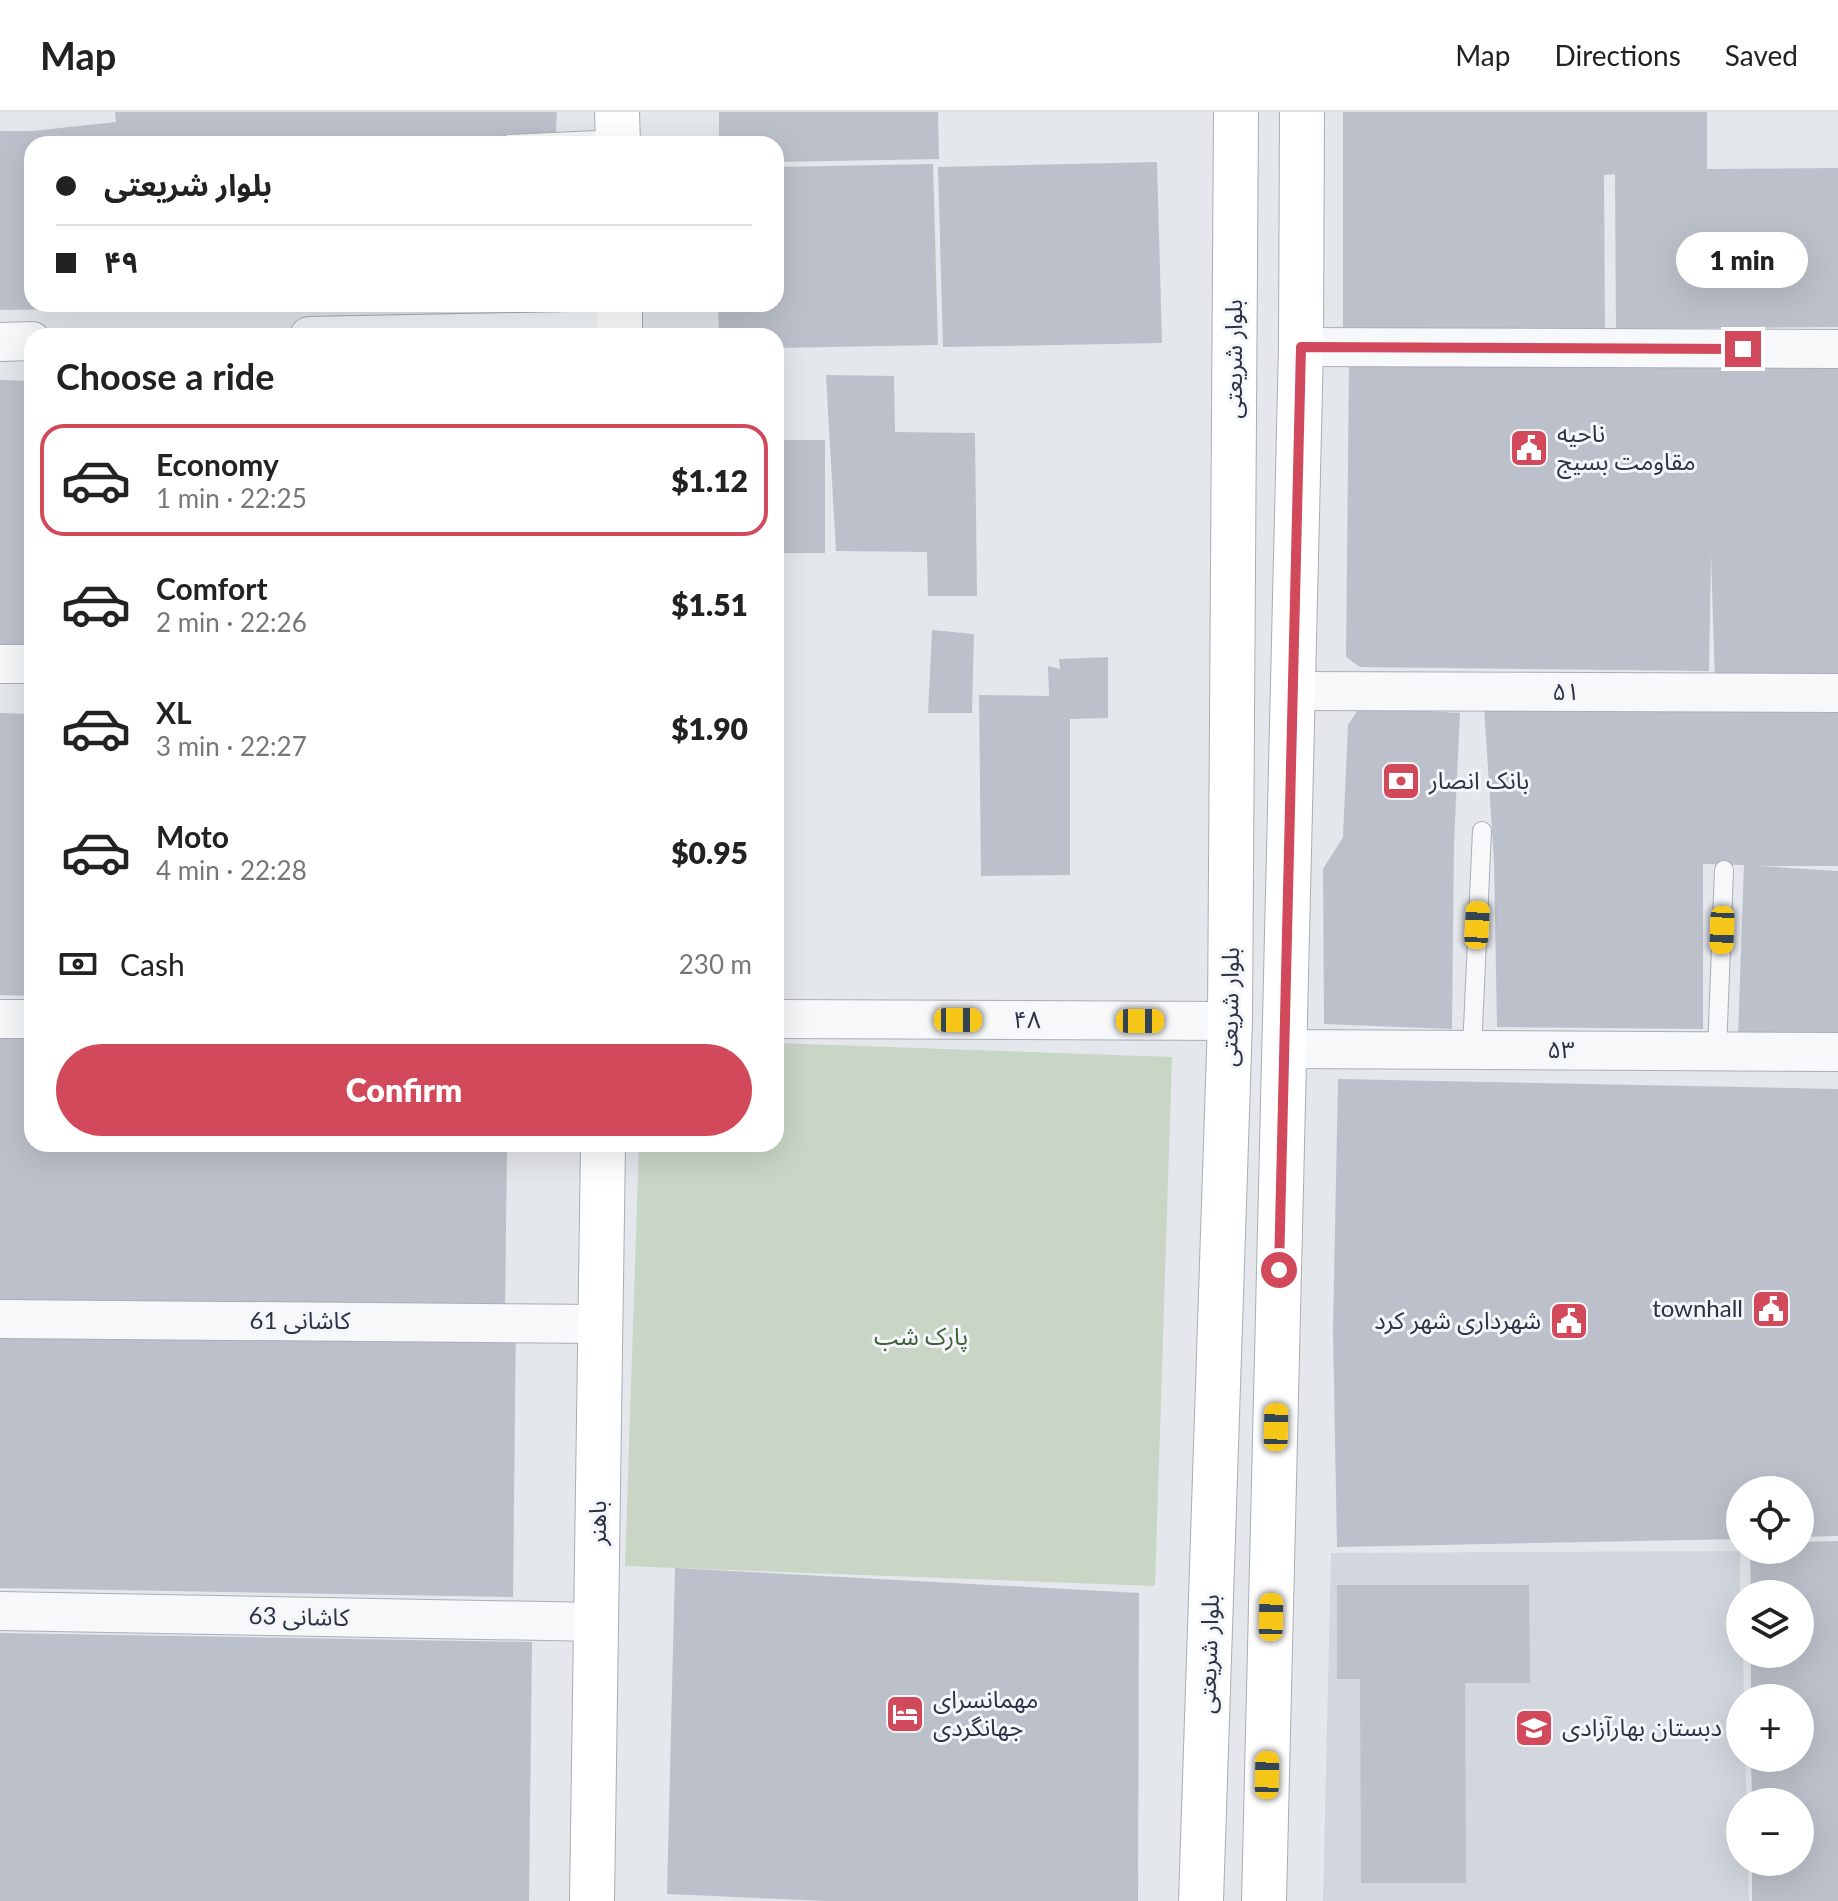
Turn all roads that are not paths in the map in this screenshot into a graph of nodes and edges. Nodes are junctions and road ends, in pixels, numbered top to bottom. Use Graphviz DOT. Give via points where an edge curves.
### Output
graph roads {
  1 [pos="1236,112"];
  2 [pos="1302,112"];
  3 [pos="618,132"];
  4 [pos="582,136"];
  5 [pos="620,323"];
  6 [pos="500,328"];
  7 [pos="24,341"];
  8 [pos="0,342"];
  9 [pos="1301,347"];
  10 [pos="1838,349"];
  11 [pos="0,664"];
  12 [pos="24,664"];
  13 [pos="1293,691"];
  14 [pos="1838,693"];
  15 [pos="1482,831"];
  16 [pos="1724,870"];
  17 [pos="0,1019"];
  18 [pos="24,1019"];
  19 [pos="784,1019"];
  20 [pos="1230,1021"];
  21 [pos="1285,1049"];
  22 [pos="1472,1050"];
  23 [pos="1717,1051"];
  24 [pos="1838,1052"];
  25 [pos="603,1152"];
  26 [pos="0,1319"];
  27 [pos="600,1324"];
  28 [pos="0,1611"];
  29 [pos="598,1622"];
  30 [pos="592,1901"];
  31 [pos="1201,1901"];
  32 [pos="1264,1901"];
  1 -- 20 [label="main road, بلوار شریعتی"];
  2 -- 9 [label="main road"];
  3 -- 4 [label="lane"];
  5 -- 6 [label="street"];
  7 -- 8 [label="street"];
  9 -- 10 [label="street"];
  9 -- 13 [label="main road"];
  11 -- 12 [label="street"];
  13 -- 14 [label="street, ۵۱"];
  13 -- 21 [label="main road"];
  15 -- 22 [label="lane"];
  16 -- 23 [label="lane"];
  17 -- 18 [label="street"];
  19 -- 20 [label="street, ۴۸"];
  20 -- 21 [label="main road"];
  20 -- 31 [label="main road, بلوار شریعتی"];
  21 -- 22 [label="street, ۵۳"];
  21 -- 32 [label="main road"];
  22 -- 23 [label="street, ۵۳"];
  23 -- 24 [label="street, ۵۳"];
  25 -- 27 [label="main road, باهنر"];
  26 -- 27 [label="street, کاشانی 61"];
  27 -- 29 [label="main road, باهنر"];
  28 -- 29 [label="street, کاشانی 63"];
  29 -- 30 [label="main road, باهنر"];
}
